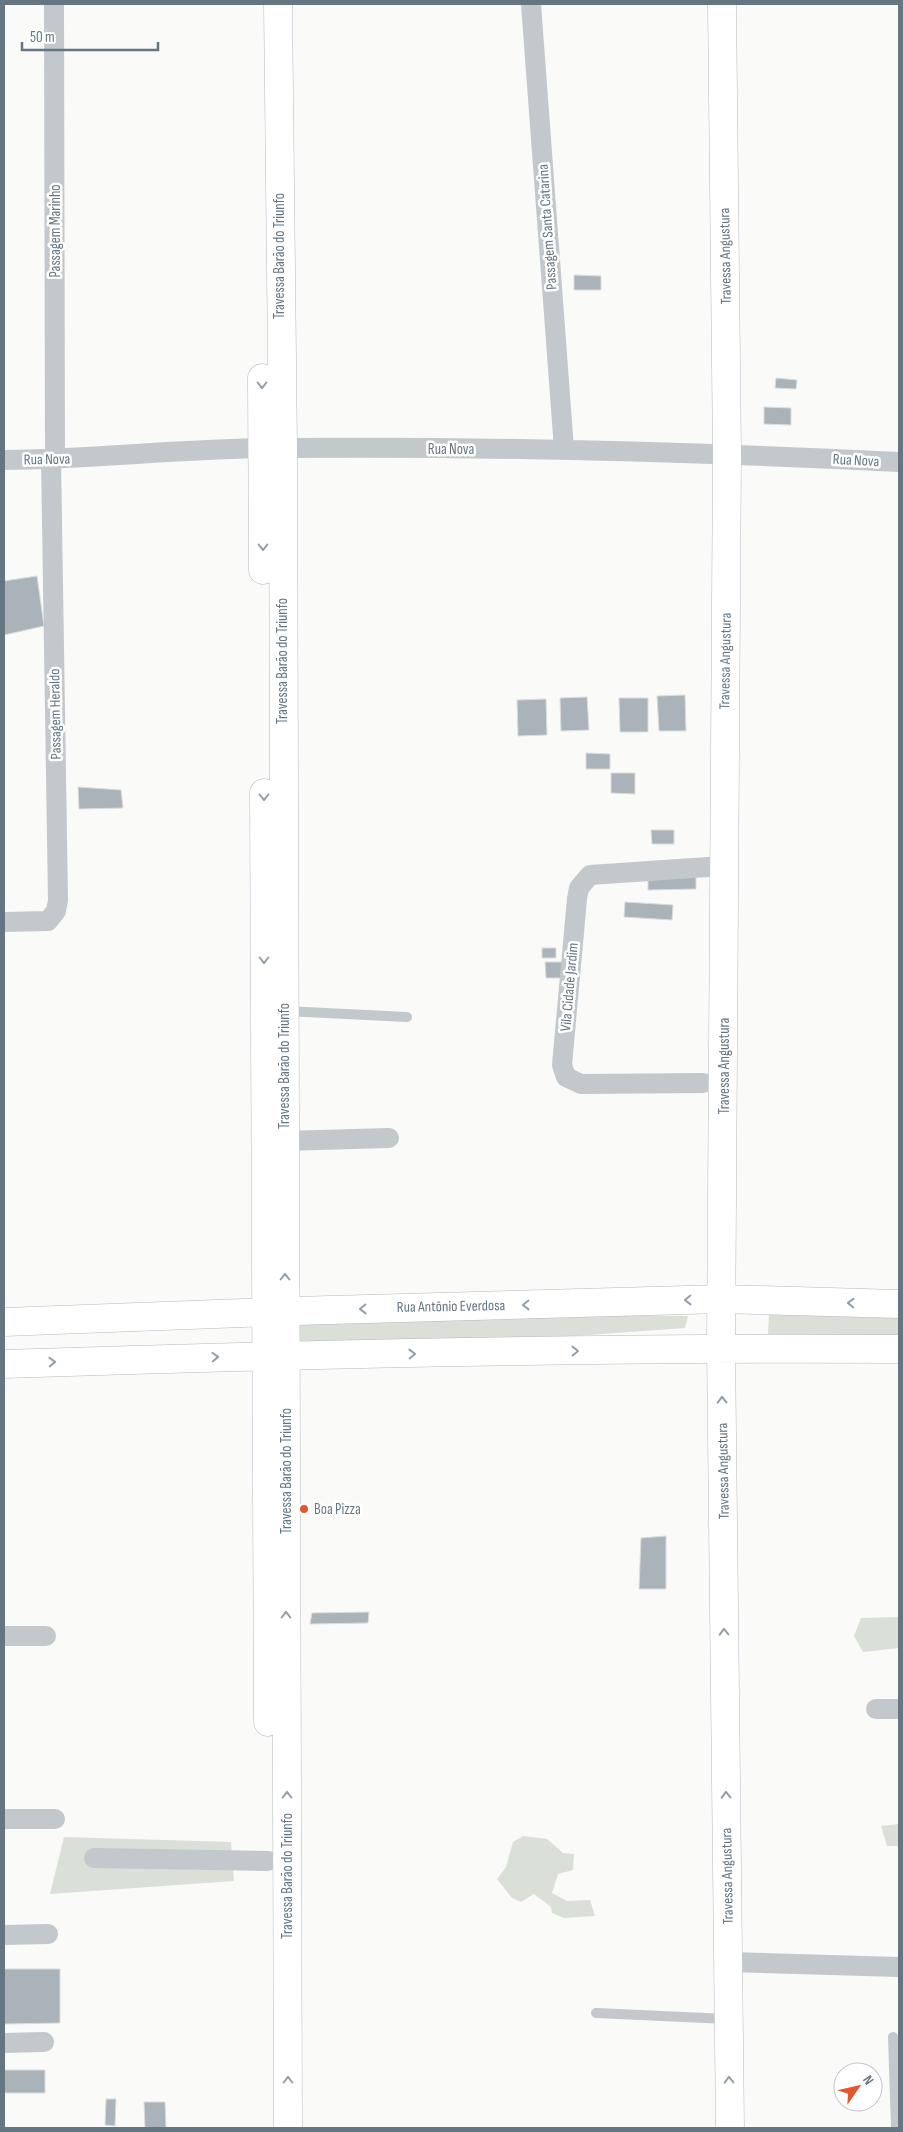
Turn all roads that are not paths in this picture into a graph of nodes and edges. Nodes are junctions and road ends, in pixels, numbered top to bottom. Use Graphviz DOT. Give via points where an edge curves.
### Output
graph roads {
  1 [pos="54,4"];
  2 [pos="260,4"];
  3 [pos="278,4"];
  4 [pos="531,4"];
  5 [pos="722,4"];
  6 [pos="271,324"];
  7 [pos="273,448"];
  8 [pos="564,450"];
  9 [pos="727,454"];
  10 [pos="53,459"];
  11 [pos="4,460"];
  12 [pos="899,462"];
  13 [pos="723,866"];
  14 [pos="274,907"];
  15 [pos="4,922"];
  16 [pos="284,1011"];
  17 [pos="407,1017"];
  18 [pos="714,1083"];
  19 [pos="389,1138"];
  20 [pos="284,1141"];
  21 [pos="722,1299"];
  22 [pos="899,1304"];
  23 [pos="275,1311"];
  24 [pos="4,1322"];
  25 [pos="722,1348"];
  26 [pos="899,1349"];
  27 [pos="275,1356"];
  28 [pos="4,1364"];
  29 [pos="4,1636"];
  30 [pos="46,1636"];
  31 [pos="876,1709"];
  32 [pos="899,1709"];
  33 [pos="4,1819"];
  34 [pos="55,1819"];
  35 [pos="278,1827"];
  36 [pos="94,1858"];
  37 [pos="268,1861"];
  38 [pos="48,1934"];
  39 [pos="4,1935"];
  40 [pos="728,1962"];
  41 [pos="899,1967"];
  42 [pos="596,2013"];
  43 [pos="728,2019"];
  44 [pos="893,2036"];
  45 [pos="44,2042"];
  46 [pos="4,2043"];
  47 [pos="269,2128"];
  48 [pos="288,2128"];
  49 [pos="730,2128"];
  50 [pos="896,2128"];
  1 -- 10 [label="street, Passagem Marinho"];
  2 -- 6 [label="street, Travessa Barão do Triunfo"];
  3 -- 6 [label="street, Travessa Barão do Triunfo"];
  4 -- 8 [label="street, Passagem Santa Catarina"];
  5 -- 9 [label="street, Travessa Angustura"];
  6 -- 7 [label="street, Travessa Barão do Triunfo"];
  7 -- 8 [label="street, Rua Nova"];
  7 -- 10 [label="street, Rua Nova"];
  7 -- 14 [label="street, Travessa Barão do Triunfo"];
  8 -- 9 [label="street, Rua Nova"];
  9 -- 12 [label="street, Rua Nova"];
  9 -- 13 [label="street, Travessa Angustura"];
  10 -- 11 [label="street, Rua Nova"];
  10 -- 15 [label="street, Passagem Heraldo" via="58,900 56,911 48,921"];
  13 -- 18 [label="street, Travessa Angustura"];
  13 -- 18 [label="street, Vila Cidade Jardim" via="590,875 579,888 562,1065 566,1077 581,1084"];
  14 -- 16 [label="street, Travessa Barão do Triunfo"];
  14 -- 23 [label="street, Travessa Barão do Triunfo, one-way"];
  16 -- 17 [label="lane"];
  16 -- 20 [label="street, Travessa Barão do Triunfo"];
  18 -- 21 [label="street, Travessa Angustura"];
  19 -- 20 [label="street"];
  23 -- 20 [label="street, Travessa Barão do Triunfo, one-way"];
  22 -- 21 [label="street, Rua Antônio Everdosa, one-way"];
  21 -- 23 [label="street, Rua Antônio Everdosa, one-way"];
  21 -- 25 [label="street, Travessa Angustura"];
  23 -- 24 [label="street, Rua Antônio Everdosa"];
  23 -- 27 [label="street, Travessa Barão do Triunfo"];
  25 -- 26 [label="street"];
  27 -- 25 [label="street, one-way"];
  40 -- 25 [label="street, Travessa Angustura, one-way"];
  28 -- 27 [label="street, one-way"];
  27 -- 35 [label="street, Travessa Barão do Triunfo"];
  29 -- 30 [label="street"];
  31 -- 32 [label="street"];
  33 -- 34 [label="street"];
  35 -- 37 [label="street, Travessa Barão do Triunfo"];
  48 -- 35 [label="street, Travessa Barão do Triunfo, one-way"];
  36 -- 37 [label="street"];
  37 -- 47 [label="street, Travessa Barão do Triunfo"];
  38 -- 39 [label="street"];
  40 -- 41 [label="street"];
  40 -- 43 [label="street, Travessa Angustura"];
  42 -- 43 [label="lane"];
  49 -- 43 [label="street, Travessa Angustura, one-way"];
  44 -- 50 [label="lane"];
  45 -- 46 [label="street"];
}
